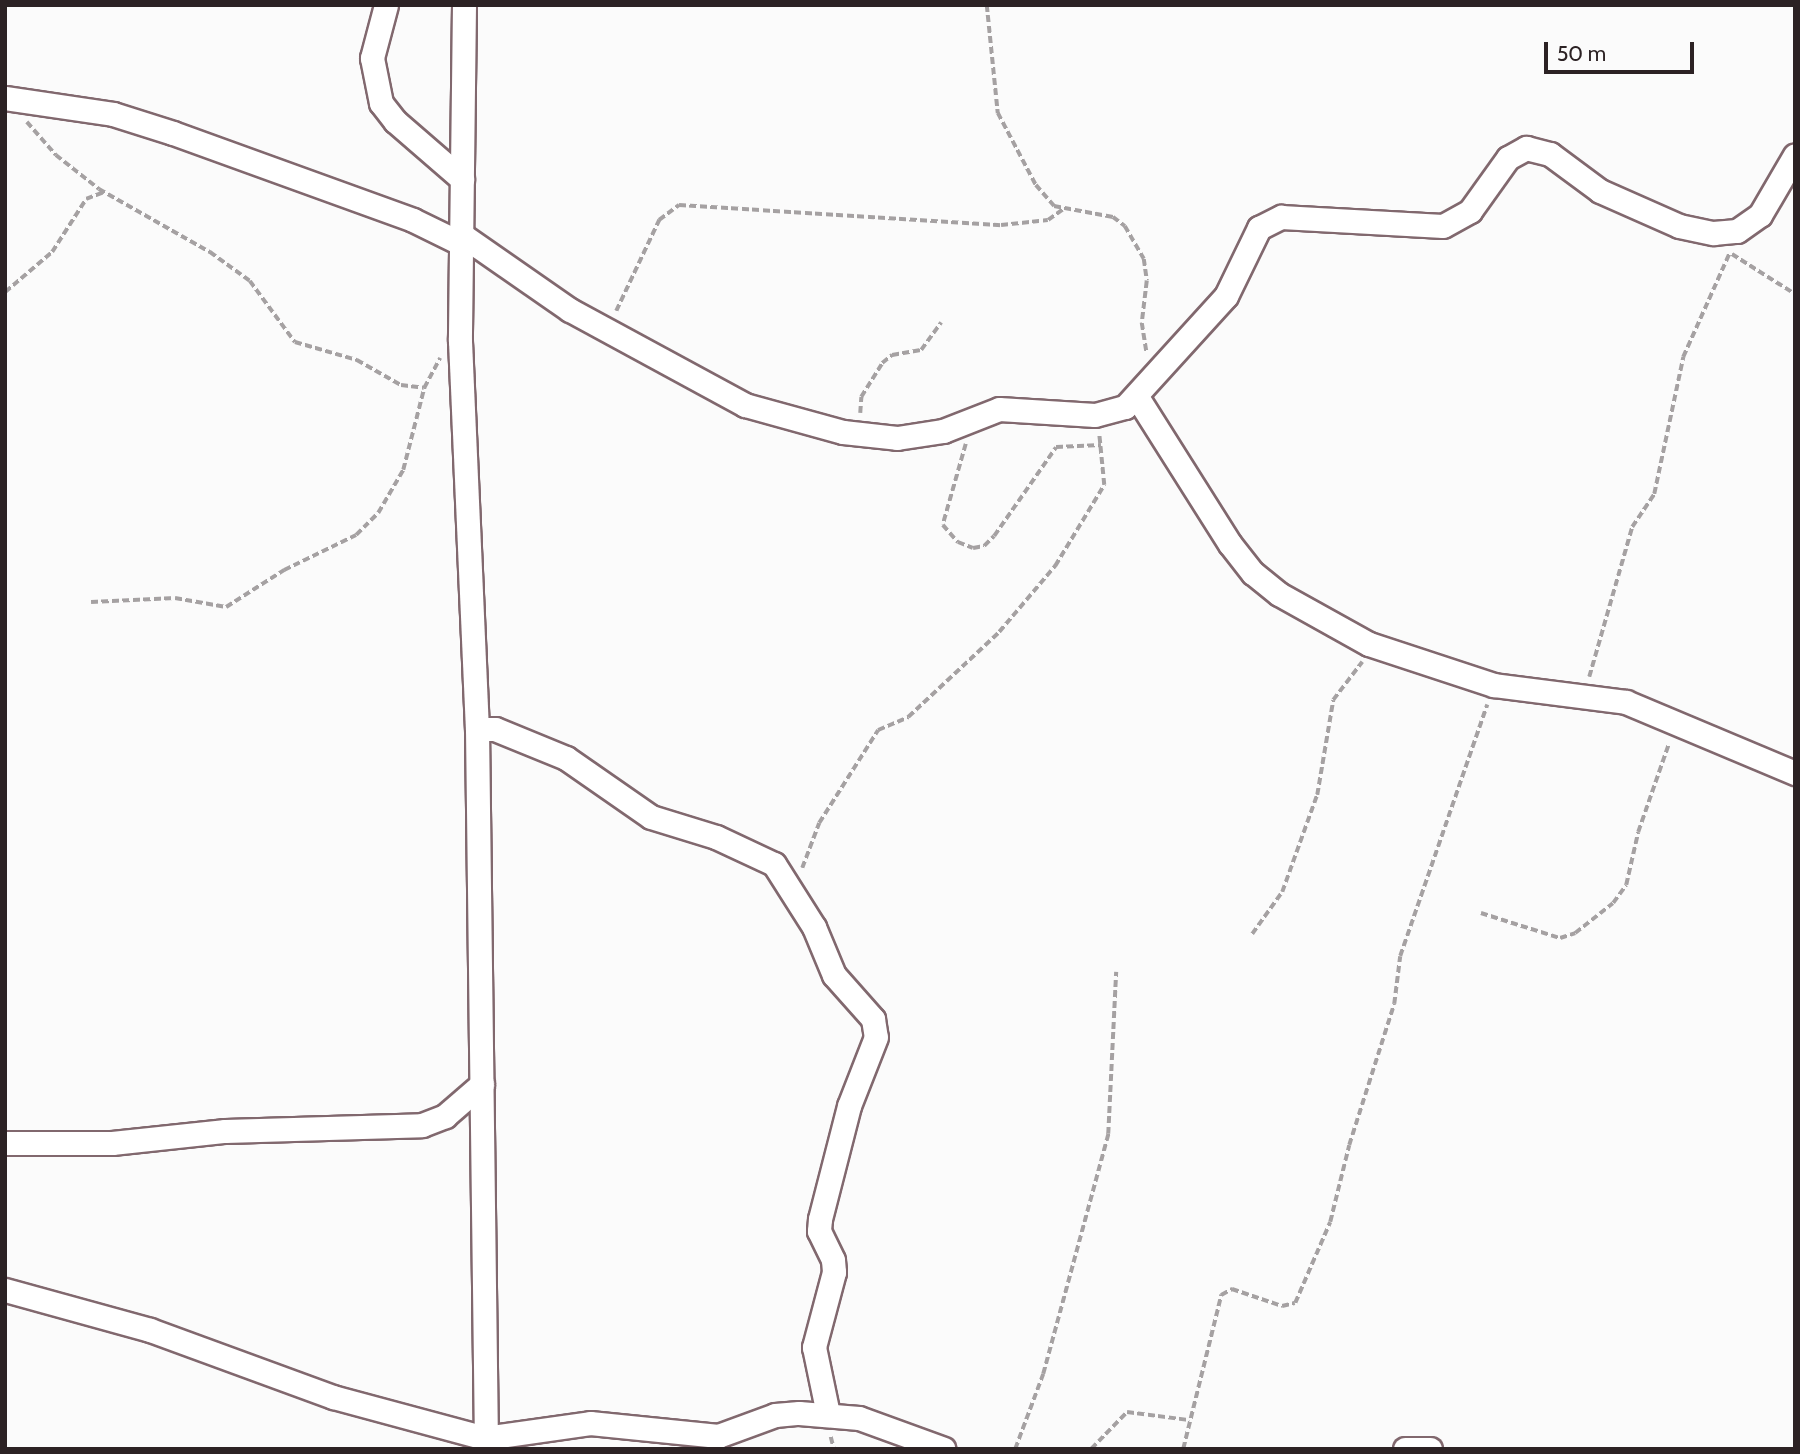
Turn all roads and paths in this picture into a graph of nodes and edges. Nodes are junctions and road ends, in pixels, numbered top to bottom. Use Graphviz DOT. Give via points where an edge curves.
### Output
graph roads {
  1 [pos="386,5"];
  2 [pos="464,5"];
  3 [pos="987,5"];
  4 [pos="12,106"];
  5 [pos="1795,155"];
  6 [pos="462,179"];
  7 [pos="104,192"];
  8 [pos="1063,209"];
  9 [pos="462,239"];
  10 [pos="1734,241"];
  11 [pos="5,292"];
  12 [pos="1795,294"];
  13 [pos="941,322"];
  14 [pos="608,331"];
  15 [pos="460,341"];
  16 [pos="1155,375"];
  17 [pos="424,388"];
  18 [pos="1137,397"];
  19 [pos="1095,415"];
  20 [pos="971,418"];
  21 [pos="843,432"];
  22 [pos="1101,445"];
  23 [pos="91,603"];
  24 [pos="1369,644"];
  25 [pos="1494,685"];
  26 [pos="1584,694"];
  27 [pos="1661,718"];
  28 [pos="477,729"];
  29 [pos="1795,773"];
  30 [pos="789,890"];
  31 [pos="1481,913"];
  32 [pos="1252,934"];
  33 [pos="1116,972"];
  34 [pos="482,1084"];
  35 [pos="5,1143"];
  36 [pos="5,1290"];
  37 [pos="828,1414"];
  38 [pos="1189,1420"];
  39 [pos="485,1443"];
  40 [pos="944,1449"];
  41 [pos="1015,1449"];
  42 [pos="1091,1449"];
  43 [pos="1182,1449"];
  44 [pos="1405,1449"];
  45 [pos="1430,1449"];
  1 -- 6 [label="street" via="372,58 381,103 394,121"];
  2 -- 6 [label="street"];
  3 -- 8 [label="path" via="998,113 1044,198"];
  4 -- 7 [label="path" via="56,155"];
  4 -- 9 [label="street" via="113,114"];
  5 -- 10 [label="street" via="1760,215"];
  6 -- 9 [label="street"];
  7 -- 11 [label="path" via="86,199 52,252"];
  7 -- 17 [label="path" via="210,252 250,281 295,342 357,360 401,385"];
  8 -- 14 [label="path" via="1048,220 1001,225 679,205 659,220"];
  8 -- 16 [label="path" via="1113,217 1136,243 1147,281 1142,340"];
  9 -- 14 [label="street"];
  9 -- 15 [label="street"];
  10 -- 12 [label="path"];
  10 -- 16 [label="street" via="1679,226 1600,191 1550,154 1526,148 1508,159 1470,211 1443,226 1281,217 1269,221 1254,236 1226,296"];
  10 -- 26 [label="path" via="1683,357 1654,494 1632,527"];
  13 -- 21 [label="path" via="921,350 892,355 882,363 861,397 858,418"];
  14 -- 21 [label="street" via="745,405"];
  15 -- 17 [label="path" via="444,352"];
  15 -- 28 [label="street"];
  16 -- 18 [label="street"];
  17 -- 23 [label="path" via="411,446 394,488 378,513 331,550 284,569 226,607 175,598"];
  18 -- 19 [label="street" via="1125,407"];
  18 -- 24 [label="street" via="1253,573 1279,594"];
  19 -- 20 [label="street" via="1014,407"];
  19 -- 22 [label="path"];
  20 -- 21 [label="street" via="925,435 897,438"];
  20 -- 22 [label="path" via="943,524 958,542 973,548 984,546 994,536 1056,447"];
  22 -- 30 [label="path" via="1104,485 1055,566 999,632 908,717 878,730 819,823"];
  24 -- 25 [label="street"];
  24 -- 32 [label="path" via="1361,664 1332,700 1317,794 1282,892"];
  25 -- 26 [label="street"];
  25 -- 38 [label="path" via="1400,956 1394,1004 1321,1245 1295,1303 1289,1306 1232,1289 1220,1295"];
  26 -- 27 [label="street" via="1626,702"];
  27 -- 29 [label="street"];
  27 -- 31 [label="path" via="1669,734 1668,750 1638,832 1622,894 1575,933 1560,938"];
  28 -- 30 [label="street" via="495,729 566,758 651,817 763,858 782,873"];
  28 -- 34 [label="street"];
  30 -- 37 [label="street" via="814,927 834,975 876,1026 849,1106 820,1219 819,1231 834,1272 814,1347"];
  33 -- 41 [label="path" via="1108,1135 1043,1374"];
  34 -- 35 [label="street" via="445,1116 422,1125 225,1131 112,1143"];
  34 -- 39 [label="street"];
  36 -- 39 [label="street" via="150,1330 333,1397"];
  37 -- 39 [label="street" via="775,1415 718,1436 590,1423"];
  37 -- 40 [label="street" via="899,1429"];
  38 -- 42 [label="path" via="1127,1412"];
  38 -- 43 [label="path"];
  44 -- 45 [label="street"];
}
